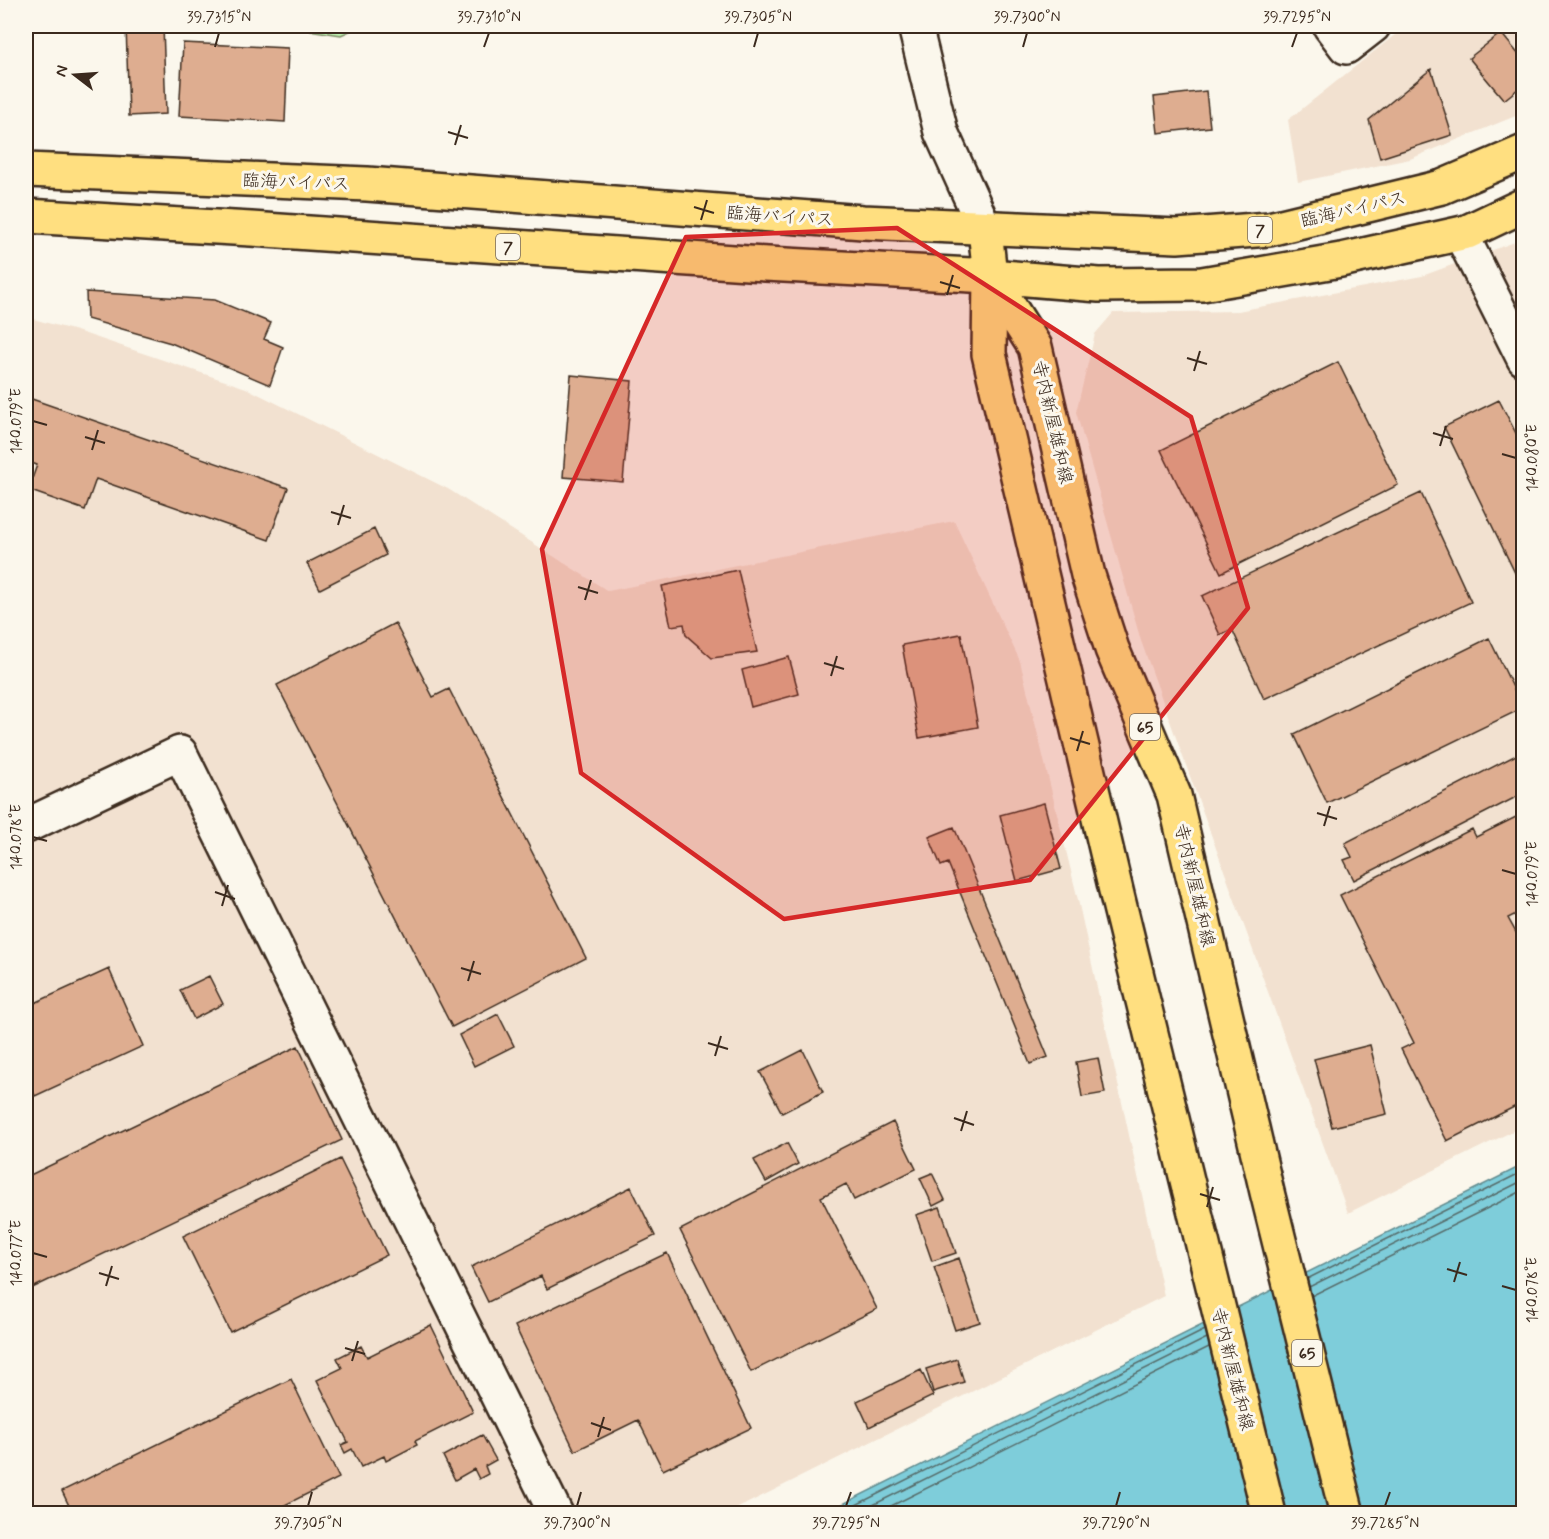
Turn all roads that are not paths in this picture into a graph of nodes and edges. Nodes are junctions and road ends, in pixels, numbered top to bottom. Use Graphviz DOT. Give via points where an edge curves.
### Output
graph roads {
  1 [pos="915,26"];
  2 [pos="1330,26"];
  3 [pos="1373,26"];
  4 [pos="1524,152"];
  5 [pos="26,170"];
  6 [pos="1524,205"];
  7 [pos="26,216"];
  8 [pos="985,229"];
  9 [pos="1461,234"];
  10 [pos="990,276"];
  11 [pos="1524,359"];
  12 [pos="26,826"];
  13 [pos="556,1514"];
  14 [pos="1269,1514"];
  15 [pos="1347,1514"];
  1 -- 8 [label="street" via="941,132"];
  2 -- 3 [label="street" via="1346,47"];
  4 -- 8 [label="main road, 臨海バイパス / 7" via="1442,188 1269,229 1177,236"];
  5 -- 8 [label="main road, 臨海バイパス / 7" via="368,184"];
  6 -- 9 [label="main road, 7"];
  7 -- 10 [label="main road, 7"];
  8 -- 10 [label="main road, 寺内新屋雄和線 / 65"];
  9 -- 10 [label="main road, 7" via="1202,284 1099,285"];
  9 -- 11 [label="street"];
  10 -- 14 [label="main road, 寺内新屋雄和線 / 65" via="989,354"];
  10 -- 15 [label="main road, 寺内新屋雄和線 / 65" via="1035,347 1088,575 1112,649 1174,795"];
  12 -- 13 [label="street" via="180,753"];
}
